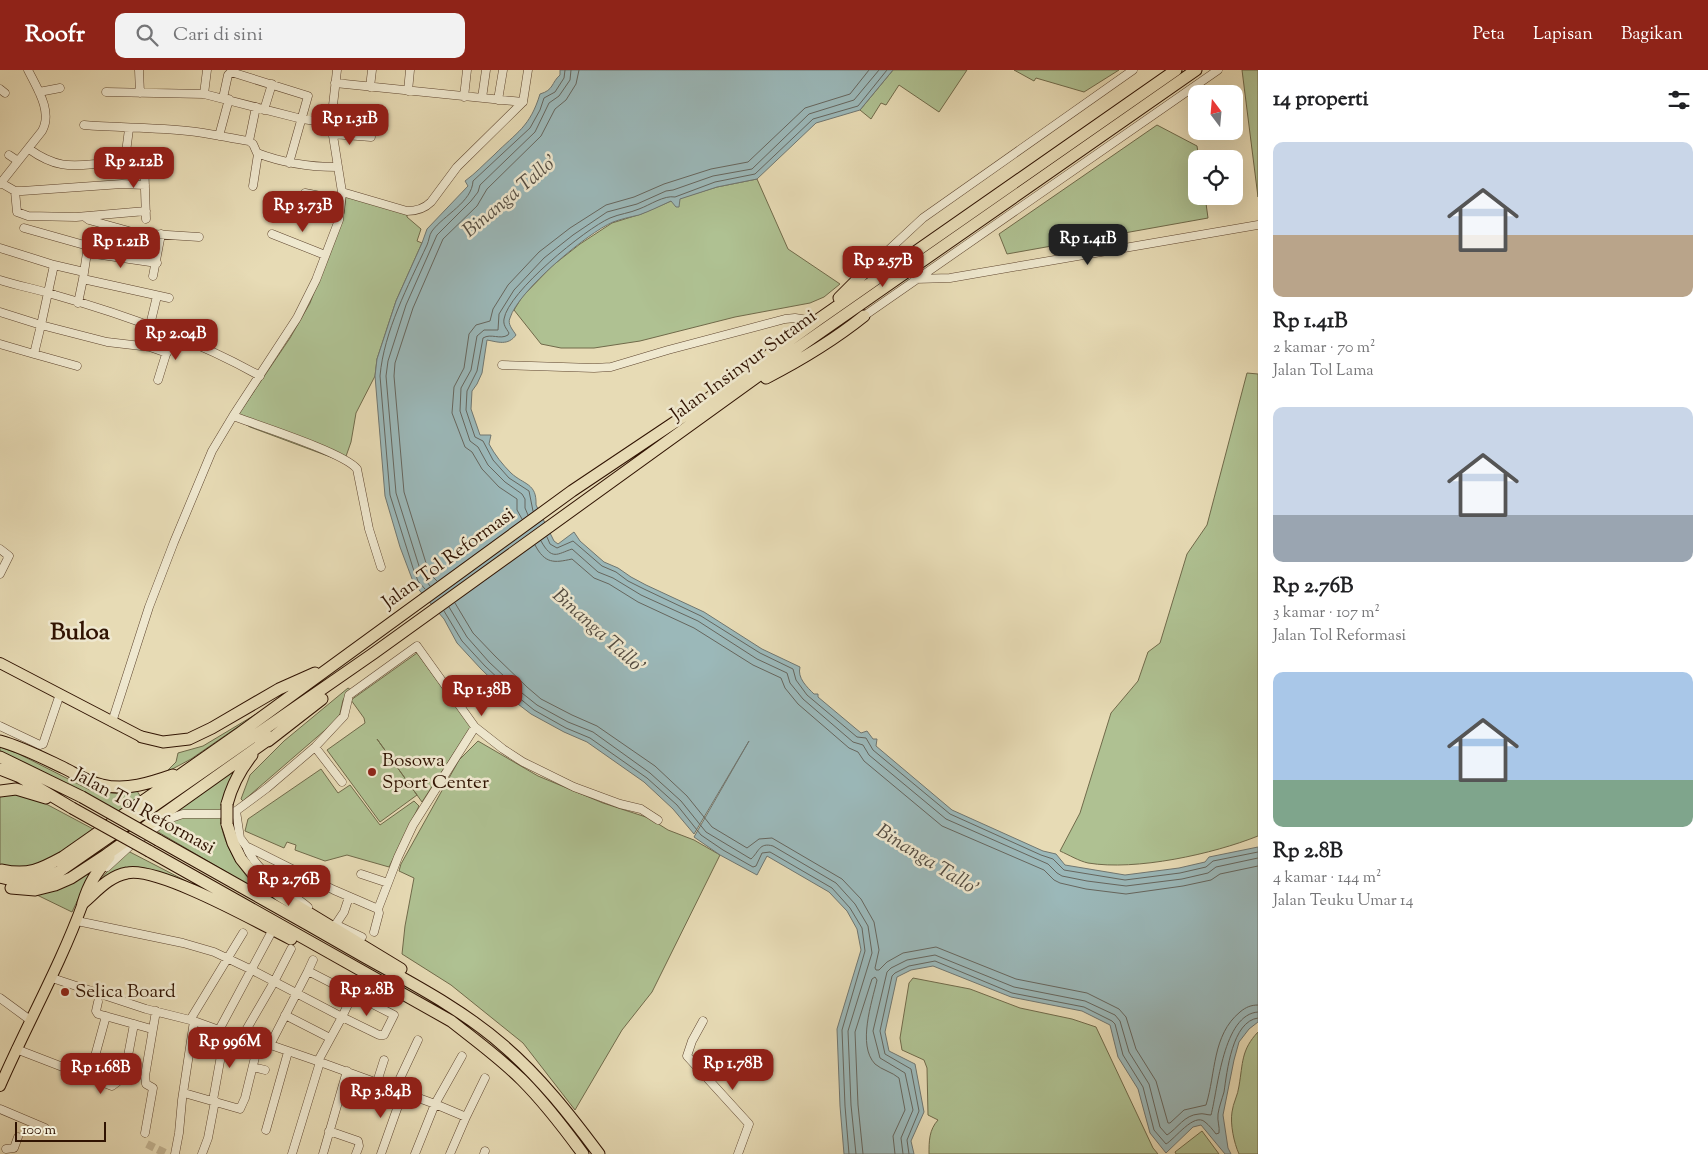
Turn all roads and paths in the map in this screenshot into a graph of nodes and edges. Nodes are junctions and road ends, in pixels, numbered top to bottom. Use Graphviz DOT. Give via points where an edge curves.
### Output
graph roads {
  1 [pos="28,70"];
  2 [pos="139,70"];
  3 [pos="208,70"];
  4 [pos="337,70"];
  5 [pos="372,70"];
  6 [pos="410,70"];
  7 [pos="466,70"];
  8 [pos="486,70"];
  9 [pos="503,70"];
  10 [pos="528,70"];
  11 [pos="1133,70"];
  12 [pos="1176,70"];
  13 [pos="1196,70"];
  14 [pos="1218,70"];
  15 [pos="272,84"];
  16 [pos="335,84"];
  17 [pos="370,87"];
  18 [pos="60,88"];
  19 [pos="408,91"];
  20 [pos="38,92"];
  21 [pos="106,92"];
  22 [pos="140,93"];
  23 [pos="204,94"];
  24 [pos="464,97"];
  25 [pos="482,98"];
  26 [pos="226,99"];
  27 [pos="498,100"];
  28 [pos="523,102"];
  29 [pos="260,108"];
  30 [pos="302,118"];
  31 [pos="331,123"];
  32 [pos="84,124"];
  33 [pos="129,129"];
  34 [pos="332,134"];
  35 [pos="218,136"];
  36 [pos="370,137"];
  37 [pos="249,141"];
  38 [pos="28,149"];
  39 [pos="258,154"];
  40 [pos="9,155"];
  41 [pos="144,160"];
  42 [pos="18,162"];
  43 [pos="289,163"];
  44 [pos="337,167"];
  45 [pos="0,183"];
  46 [pos="145,185"];
  47 [pos="253,186"];
  48 [pos="15,190"];
  49 [pos="305,193"];
  50 [pos="342,196"];
  51 [pos="84,216"];
  52 [pos="1258,225"];
  53 [pos="24,228"];
  54 [pos="161,234"];
  55 [pos="272,234"];
  56 [pos="199,237"];
  57 [pos="0,248"];
  58 [pos="88,253"];
  59 [pos="325,255"];
  60 [pos="157,263"];
  61 [pos="54,265"];
  62 [pos="866,271"];
  63 [pos="84,276"];
  64 [pos="153,276"];
  65 [pos="915,279"];
  66 [pos="0,280"];
  67 [pos="48,293"];
  68 [pos="157,296"];
  69 [pos="169,298"];
  70 [pos="78,303"];
  71 [pos="0,312"];
  72 [pos="864,316"];
  73 [pos="815,322"];
  74 [pos="41,325"];
  75 [pos="150,325"];
  76 [pos="172,335"];
  77 [pos="0,344"];
  78 [pos="167,353"];
  79 [pos="34,354"];
  80 [pos="502,365"];
  81 [pos="77,366"];
  82 [pos="260,376"];
  83 [pos="158,380"];
  84 [pos="734,394"];
  85 [pos="233,416"];
  86 [pos="572,491"];
  87 [pos="583,503"];
  88 [pos="0,550"];
  89 [pos="381,567"];
  90 [pos="0,574"];
  91 [pos="374,653"];
  92 [pos="345,655"];
  93 [pos="0,663"];
  94 [pos="60,694"];
  95 [pos="112,722"];
  96 [pos="0,726"];
  97 [pos="475,727"];
  98 [pos="142,737"];
  99 [pos="272,737"];
  100 [pos="0,741"];
  101 [pos="315,747"];
  102 [pos="0,757"];
  103 [pos="0,769"];
  104 [pos="188,770"];
  105 [pos="342,782"];
  106 [pos="0,790"];
  107 [pos="70,807"];
  108 [pos="232,808"];
  109 [pos="658,820"];
  110 [pos="134,835"];
  111 [pos="246,846"];
  112 [pos="0,870"];
  113 [pos="361,874"];
  114 [pos="0,877"];
  115 [pos="0,884"];
  116 [pos="388,884"];
  117 [pos="349,897"];
  118 [pos="84,903"];
  119 [pos="378,909"];
  120 [pos="77,921"];
  121 [pos="336,924"];
  122 [pos="374,932"];
  123 [pos="243,933"];
  124 [pos="271,934"];
  125 [pos="362,937"];
  126 [pos="291,949"];
  127 [pos="228,958"];
  128 [pos="313,960"];
  129 [pos="252,970"];
  130 [pos="308,971"];
  131 [pos="52,978"];
  132 [pos="274,982"];
  133 [pos="297,993"];
  134 [pos="353,994"];
  135 [pos="0,998"];
  136 [pos="98,1002"];
  137 [pos="156,1011"];
  138 [pos="285,1015"];
  139 [pos="106,1016"];
  140 [pos="342,1017"];
  141 [pos="468,1018"];
  142 [pos="30,1020"];
  143 [pos="192,1020"];
  144 [pos="451,1021"];
  145 [pos="703,1021"];
  146 [pos="134,1024"];
  147 [pos="148,1028"];
  148 [pos="223,1031"];
  149 [pos="242,1037"];
  150 [pos="330,1038"];
  151 [pos="418,1040"];
  152 [pos="259,1042"];
  153 [pos="270,1045"];
  154 [pos="16,1049"];
  155 [pos="288,1052"];
  156 [pos="462,1056"];
  157 [pos="384,1060"];
  158 [pos="319,1061"];
  159 [pos="253,1067"];
  160 [pos="265,1070"];
  161 [pos="347,1071"];
  162 [pos="89,1078"];
  163 [pos="485,1078"];
  164 [pos="377,1082"];
  165 [pos="0,1086"];
  166 [pos="395,1089"];
  167 [pos="184,1092"];
  168 [pos="404,1092"];
  169 [pos="214,1100"];
  170 [pos="435,1104"];
  171 [pos="0,1109"];
  172 [pos="466,1117"];
  173 [pos="45,1128"];
  174 [pos="266,1130"];
  175 [pos="329,1131"];
  176 [pos="145,1133"];
  177 [pos="18,1137"];
  178 [pos="4,1150"];
  179 [pos="175,1154"];
  180 [pos="202,1154"];
  181 [pos="292,1154"];
  182 [pos="322,1154"];
  183 [pos="356,1154"];
  184 [pos="380,1154"];
  185 [pos="414,1154"];
  186 [pos="450,1154"];
  187 [pos="583,1154"];
  188 [pos="599,1154"];
  189 [pos="738,1154"];
  1 -- 20 [label="street"];
  2 -- 22 [label="street"];
  3 -- 23 [label="street"];
  4 -- 16 [label="street"];
  5 -- 17 [label="street"];
  6 -- 19 [label="street"];
  7 -- 24 [label="street"];
  8 -- 25 [label="street"];
  9 -- 27 [label="street"];
  10 -- 28 [label="street"];
  11 -- 62 [label="street" via="923,218"];
  12 -- 73 [label="highway, Jalan Insinyur Sutami"];
  13 -- 84 [label="highway, Jalan Insinyur Sutami"];
  14 -- 65 [label="street"];
  15 -- 26 [label="street" via="230,72"];
  15 -- 29 [label="street"];
  15 -- 30 [label="street" via="308,96"];
  16 -- 17 [label="street"];
  16 -- 31 [label="street"];
  17 -- 19 [label="street"];
  18 -- 20 [label="street"];
  19 -- 24 [label="street"];
  20 -- 38 [label="street" via="47,121"];
  21 -- 22 [label="street"];
  22 -- 23 [label="street"];
  23 -- 26 [label="street"];
  24 -- 25 [label="street"];
  25 -- 27 [label="street"];
  26 -- 29 [label="street"];
  26 -- 35 [label="street"];
  27 -- 28 [label="street"];
  28 -- 50 [label="street" via="457,167 427,206 407,211"];
  29 -- 30 [label="street"];
  29 -- 37 [label="street"];
  30 -- 31 [label="street"];
  30 -- 43 [label="street"];
  31 -- 34 [label="street"];
  32 -- 33 [label="street"];
  33 -- 35 [label="street"];
  33 -- 38 [label="street" via="122,163 60,165"];
  34 -- 36 [label="street"];
  34 -- 44 [label="street"];
  35 -- 37 [label="street"];
  37 -- 39 [label="street"];
  38 -- 42 [label="street"];
  39 -- 43 [label="street"];
  39 -- 47 [label="street"];
  40 -- 42 [label="street"];
  41 -- 46 [label="street"];
  42 -- 45 [label="street"];
  43 -- 44 [label="street"];
  44 -- 50 [label="street"];
  45 -- 48 [label="street"];
  46 -- 48 [label="street"];
  46 -- 51 [label="street" via="146,215"];
  48 -- 51 [label="street" via="16,212 26,216"];
  49 -- 50 [label="street"];
  50 -- 59 [label="street" via="339,220"];
  51 -- 54 [label="street" via="136,232"];
  52 -- 65 [label="street" via="950,278"];
  53 -- 58 [label="street" via="86,244"];
  54 -- 56 [label="street"];
  54 -- 60 [label="street"];
  55 -- 59 [label="street"];
  57 -- 61 [label="street"];
  58 -- 60 [label="street"];
  58 -- 63 [label="street"];
  59 -- 82 [label="street" via="297,318"];
  60 -- 64 [label="street"];
  61 -- 63 [label="street"];
  61 -- 67 [label="street"];
  62 -- 73 [label="highway"];
  63 -- 68 [label="street"];
  63 -- 70 [label="street"];
  65 -- 72 [label="street"];
  66 -- 67 [label="street"];
  67 -- 70 [label="street"];
  67 -- 74 [label="street"];
  68 -- 69 [label="street"];
  68 -- 75 [label="street"];
  70 -- 75 [label="street"];
  71 -- 74 [label="street"];
  72 -- 84 [label="highway" via="793,364"];
  73 -- 80 [label="street" via="785,319 601,368"];
  73 -- 86 [label="highway, Jalan Insinyur Sutami"];
  74 -- 78 [label="street"];
  74 -- 79 [label="street"];
  75 -- 76 [label="street"];
  76 -- 78 [label="street"];
  76 -- 82 [label="street" via="228,358"];
  77 -- 79 [label="street"];
  78 -- 83 [label="street"];
  79 -- 81 [label="street"];
  82 -- 85 [label="street"];
  84 -- 87 [label="highway, Jalan Insinyur Sutami"];
  85 -- 89 [label="street" via="355,466"];
  85 -- 95 [label="street" via="212,451 174,542 141,629"];
  86 -- 92 [label="highway, Jalan Tol Reformasi"];
  87 -- 91 [label="highway, Jalan Tol Reformasi"];
  88 -- 90 [label="street" via="9,556"];
  91 -- 99 [label="highway" via="346,680"];
  91 -- 114 [label="highway" via="60,871 31,881"];
  92 -- 98 [label="highway" via="189,739 163,742"];
  92 -- 104 [label="highway"];
  93 -- 94 [label="main road"];
  94 -- 95 [label="main road"];
  94 -- 96 [label="street" via="43,744"];
  95 -- 98 [label="main road"];
  97 -- 101 [label="street" via="417,646 349,695 344,716"];
  97 -- 109 [label="street" via="502,749 533,767 574,787 641,809"];
  97 -- 116 [label="street" via="413,825"];
  99 -- 108 [label="highway" via="251,756 238,774 231,790"];
  99 -- 110 [label="highway"];
  100 -- 104 [label="highway" via="95,783 114,787 154,782"];
  101 -- 105 [label="street"];
  101 -- 108 [label="street" via="267,788"];
  102 -- 141 [label="highway, Jalan Tol Reformasi, bridge" via="82,797"];
  103 -- 107 [label="highway, Jalan Tol Reformasi"];
  104 -- 112 [label="highway" via="64,857 30,872"];
  106 -- 107 [label="highway" via="33,793"];
  107 -- 144 [label="highway, Jalan Tol Reformasi, bridge"];
  108 -- 111 [label="street" via="240,838"];
  108 -- 118 [label="street" via="219,814 183,814 168,819 120,854 106,868"];
  108 -- 141 [label="highway, bridge" via="227,824 233,843 254,874 279,895 424,983"];
  110 -- 115 [label="highway" via="71,878 55,885 35,890"];
  110 -- 118 [label="highway" via="96,873"];
  111 -- 117 [label="street"];
  111 -- 121 [label="street" via="254,861 268,875 308,907"];
  113 -- 116 [label="street"];
  116 -- 119 [label="street"];
  117 -- 119 [label="street"];
  117 -- 121 [label="street"];
  118 -- 120 [label="main road"];
  118 -- 144 [label="highway" via="120,875 134,871 157,876 234,910"];
  119 -- 122 [label="street"];
  120 -- 127 [label="street" via="182,943"];
  120 -- 131 [label="main road"];
  121 -- 125 [label="street"];
  123 -- 127 [label="street"];
  124 -- 129 [label="street"];
  126 -- 132 [label="street"];
  127 -- 129 [label="street"];
  127 -- 143 [label="street"];
  128 -- 130 [label="street"];
  129 -- 132 [label="street"];
  129 -- 148 [label="street"];
  130 -- 133 [label="street"];
  130 -- 134 [label="street"];
  131 -- 137 [label="street"];
  131 -- 142 [label="main road"];
  132 -- 133 [label="street"];
  132 -- 149 [label="street"];
  133 -- 138 [label="street"];
  133 -- 140 [label="street"];
  134 -- 140 [label="street"];
  134 -- 140 [label="street" via="394,1015 382,1036"];
  135 -- 142 [label="street"];
  136 -- 139 [label="street" via="97,1013"];
  137 -- 143 [label="street"];
  137 -- 176 [label="street" via="146,1076 146,1084 153,1088"];
  138 -- 150 [label="street"];
  138 -- 153 [label="street"];
  139 -- 146 [label="street"];
  139 -- 162 [label="street"];
  140 -- 150 [label="street"];
  141 -- 188 [label="highway, Jalan Tol Reformasi" via="531,1070"];
  142 -- 154 [label="main road"];
  143 -- 148 [label="street"];
  143 -- 167 [label="street"];
  144 -- 187 [label="highway, Jalan Tol Reformasi" via="521,1079"];
  145 -- 189 [label="street" via="687,1056 750,1124"];
  146 -- 147 [label="street"];
  146 -- 162 [label="street" via="122,1079 112,1086"];
  148 -- 149 [label="street"];
  148 -- 169 [label="street"];
  149 -- 152 [label="street"];
  150 -- 158 [label="street"];
  151 -- 166 [label="street"];
  152 -- 153 [label="street"];
  152 -- 159 [label="street"];
  153 -- 155 [label="street"];
  154 -- 162 [label="street"];
  154 -- 165 [label="main road"];
  155 -- 158 [label="street"];
  155 -- 174 [label="street"];
  156 -- 170 [label="street"];
  157 -- 164 [label="street"];
  158 -- 161 [label="street"];
  158 -- 181 [label="street"];
  159 -- 160 [label="street"];
  159 -- 169 [label="street" via="240,1109"];
  161 -- 164 [label="street"];
  161 -- 175 [label="street"];
  163 -- 172 [label="street"];
  164 -- 166 [label="street"];
  166 -- 168 [label="street"];
  167 -- 169 [label="street"];
  167 -- 179 [label="street"];
  168 -- 170 [label="street"];
  168 -- 184 [label="street"];
  169 -- 180 [label="street"];
  170 -- 172 [label="street"];
  170 -- 185 [label="street"];
  171 -- 173 [label="street"];
  172 -- 186 [label="street"];
  175 -- 182 [label="street"];
  175 -- 183 [label="street" via="358,1141"];
  177 -- 178 [label="street" via="14,1148"];
}
